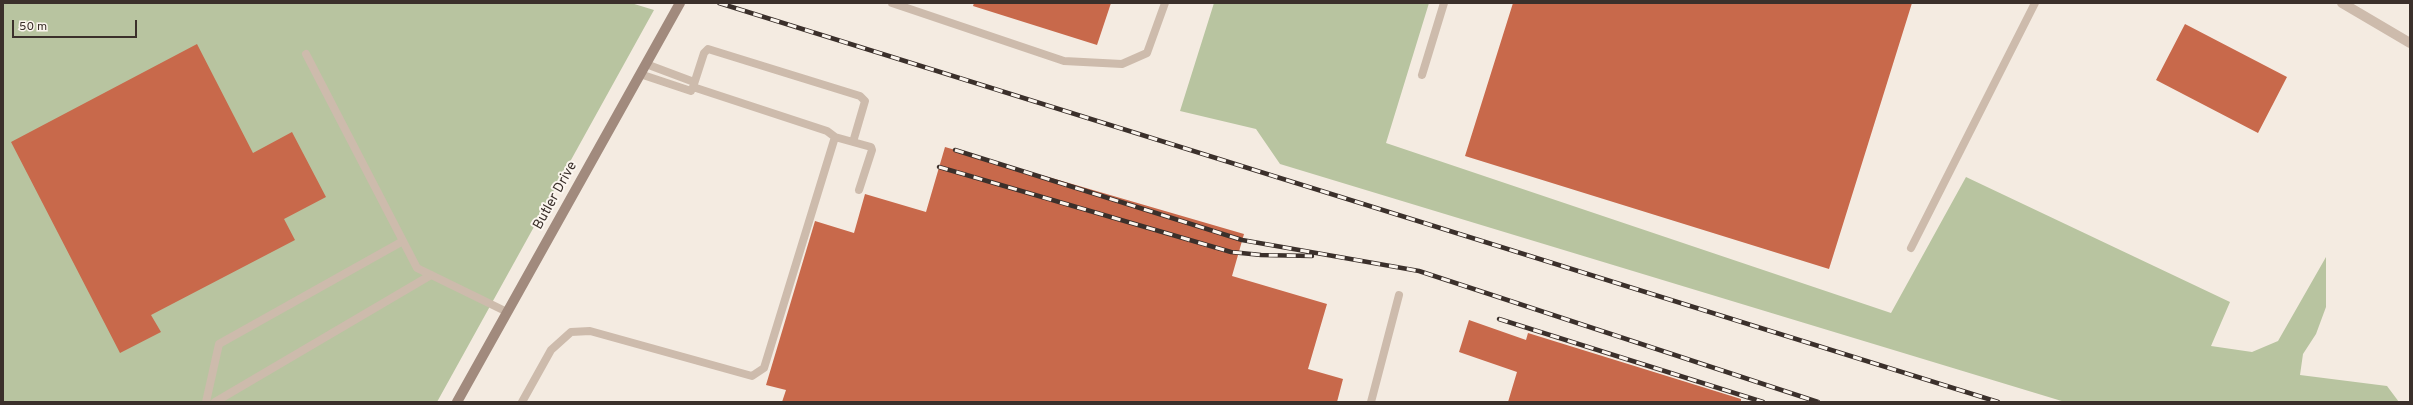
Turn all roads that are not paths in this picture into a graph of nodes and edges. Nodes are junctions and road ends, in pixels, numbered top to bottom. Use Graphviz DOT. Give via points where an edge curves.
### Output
graph roads {
  1 [pos="680,3"];
  2 [pos="892,3"];
  3 [pos="1165,3"];
  4 [pos="1444,3"];
  5 [pos="2035,3"];
  6 [pos="2342,3"];
  7 [pos="2410,43"];
  8 [pos="306,54"];
  9 [pos="646,64"];
  10 [pos="640,74"];
  11 [pos="1422,75"];
  12 [pos="693,87"];
  13 [pos="835,137"];
  14 [pos="853,142"];
  15 [pos="859,190"];
  16 [pos="403,241"];
  17 [pos="1911,248"];
  18 [pos="431,275"];
  19 [pos="1399,296"];
  20 [pos="507,312"];
  21 [pos="206,402"];
  22 [pos="215,402"];
  23 [pos="457,402"];
  24 [pos="522,402"];
  25 [pos="1371,402"];
  1 -- 9 [label="street, Butler Drive"];
  2 -- 3 [label="lane" via="1064,61 1122,64 1147,53"];
  4 -- 11 [label="lane"];
  5 -- 17 [label="lane"];
  6 -- 7 [label="street"];
  8 -- 16 [label="lane"];
  9 -- 10 [label="street, Butler Drive"];
  9 -- 12 [label="lane"];
  10 -- 12 [label="lane"];
  10 -- 20 [label="street, Butler Drive"];
  12 -- 13 [label="lane" via="827,131"];
  12 -- 14 [label="lane" via="704,53 708,49 860,96 864,101"];
  13 -- 14 [label="lane"];
  13 -- 24 [label="lane" via="764,368 752,376 590,331 571,332 551,350"];
  14 -- 15 [label="lane" via="871,147 872,150"];
  16 -- 18 [label="lane" via="417,268"];
  16 -- 21 [label="lane" via="219,344"];
  18 -- 20 [label="lane"];
  18 -- 22 [label="lane"];
  19 -- 25 [label="lane"];
  20 -- 23 [label="street, Butler Drive"];
}
